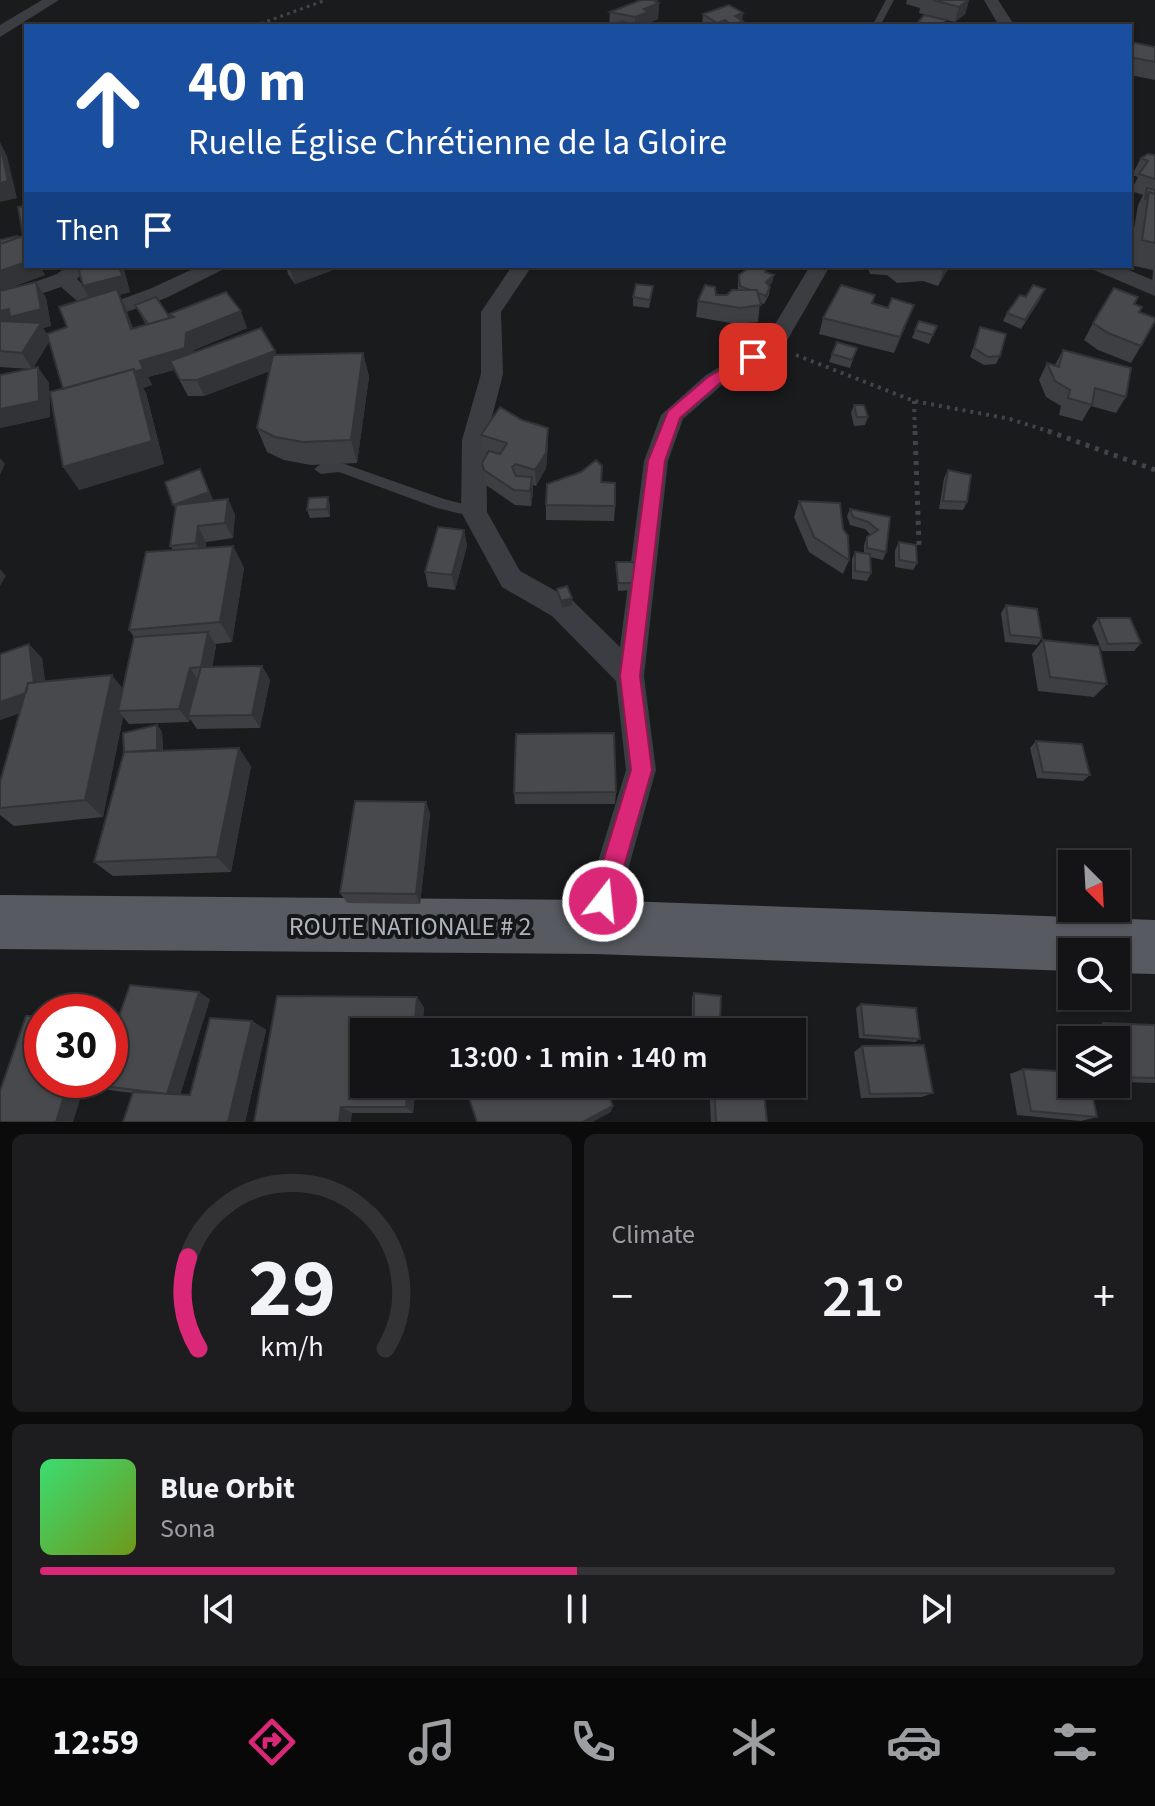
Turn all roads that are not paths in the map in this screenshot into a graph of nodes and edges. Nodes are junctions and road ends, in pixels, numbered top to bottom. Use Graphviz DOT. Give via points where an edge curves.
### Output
graph roads {
  1 [pos="52,0"];
  2 [pos="890,0"];
  3 [pos="991,0"];
  4 [pos="877,24"];
  5 [pos="1006,24"];
  6 [pos="0,32"];
  7 [pos="211,268"];
  8 [pos="521,268"];
  9 [pos="819,268"];
  10 [pos="1106,268"];
  11 [pos="72,272"];
  12 [pos="1155,289"];
  13 [pos="0,301"];
  14 [pos="321,469"];
  15 [pos="474,512"];
  16 [pos="630,676"];
  17 [pos="0,922"];
  18 [pos="595,927"];
  19 [pos="1155,947"];
  1 -- 6 [label="street"];
  2 -- 4 [label="lane"];
  3 -- 5 [label="street"];
  7 -- 11 [label="street" via="98,315"];
  8 -- 15 [label="street" via="491,312 492,374 474,440"];
  9 -- 16 [label="street" via="773,346 714,380 673,415 656,461"];
  10 -- 12 [label="street"];
  11 -- 13 [label="street"];
  14 -- 15 [label="lane" via="339,467"];
  15 -- 16 [label="street" via="511,579 562,608"];
  16 -- 18 [label="street" via="641,770"];
  17 -- 18 [label="main road, ROUTE NATIONALE # 2"];
  18 -- 19 [label="main road, ROUTE NATIONALE # 2"];
}
